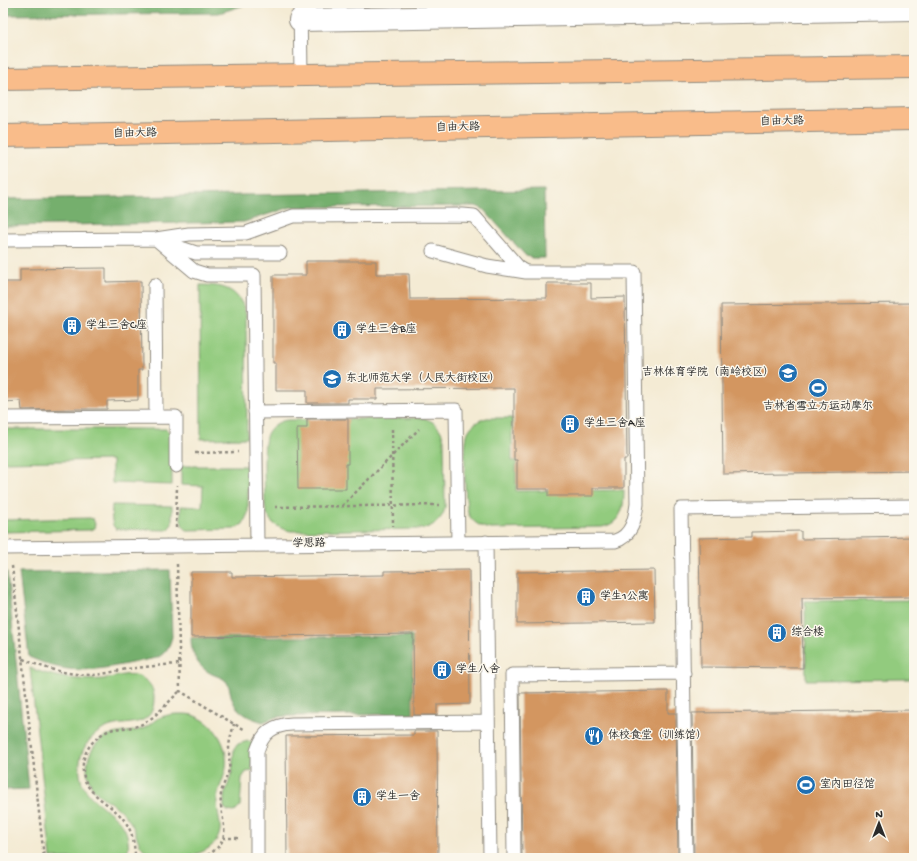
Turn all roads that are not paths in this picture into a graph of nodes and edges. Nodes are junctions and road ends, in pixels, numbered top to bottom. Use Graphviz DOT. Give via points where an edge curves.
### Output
graph roads {
  1 [pos="914,9"];
  2 [pos="300,11"];
  3 [pos="914,66"];
  4 [pos="301,75"];
  5 [pos="3,79"];
  6 [pos="914,119"];
  7 [pos="3,136"];
  8 [pos="156,239"];
  9 [pos="3,240"];
  10 [pos="433,251"];
  11 [pos="280,253"];
  12 [pos="526,272"];
  13 [pos="155,285"];
  14 [pos="255,412"];
  15 [pos="156,417"];
  16 [pos="3,418"];
  17 [pos="176,466"];
  18 [pos="914,506"];
  19 [pos="486,542"];
  20 [pos="458,543"];
  21 [pos="257,545"];
  22 [pos="6,548"];
  23 [pos="684,673"];
  24 [pos="488,722"];
  25 [pos="257,858"];
  26 [pos="490,858"];
  27 [pos="514,858"];
  28 [pos="686,858"];
  1 -- 2 [label="street"];
  2 -- 4 [label="lane"];
  3 -- 4 [label="main road"];
  4 -- 5 [label="main road"];
  6 -- 7 [label="main road, 自由大路"];
  8 -- 9 [label="lane"];
  8 -- 11 [label="lane" via="196,253"];
  8 -- 12 [label="lane" via="189,234 246,233 293,216 463,215 474,216 520,269"];
  8 -- 14 [label="lane" via="194,271 207,275 254,275"];
  10 -- 12 [label="lane" via="486,266"];
  12 -- 19 [label="lane, 学思路" via="634,272 636,517 628,533 615,541"];
  13 -- 15 [label="lane"];
  14 -- 20 [label="lane" via="456,410"];
  14 -- 21 [label="lane"];
  15 -- 16 [label="lane"];
  15 -- 17 [label="lane" via="176,417"];
  18 -- 23 [label="lane" via="682,509"];
  19 -- 20 [label="lane, 学思路"];
  19 -- 24 [label="lane"];
  20 -- 21 [label="lane, 学思路"];
  21 -- 22 [label="lane, 学思路"];
  23 -- 27 [label="lane" via="512,675"];
  23 -- 28 [label="lane"];
  24 -- 25 [label="lane" via="282,724 273,728 260,742 257,751"];
  24 -- 26 [label="lane"];
}
